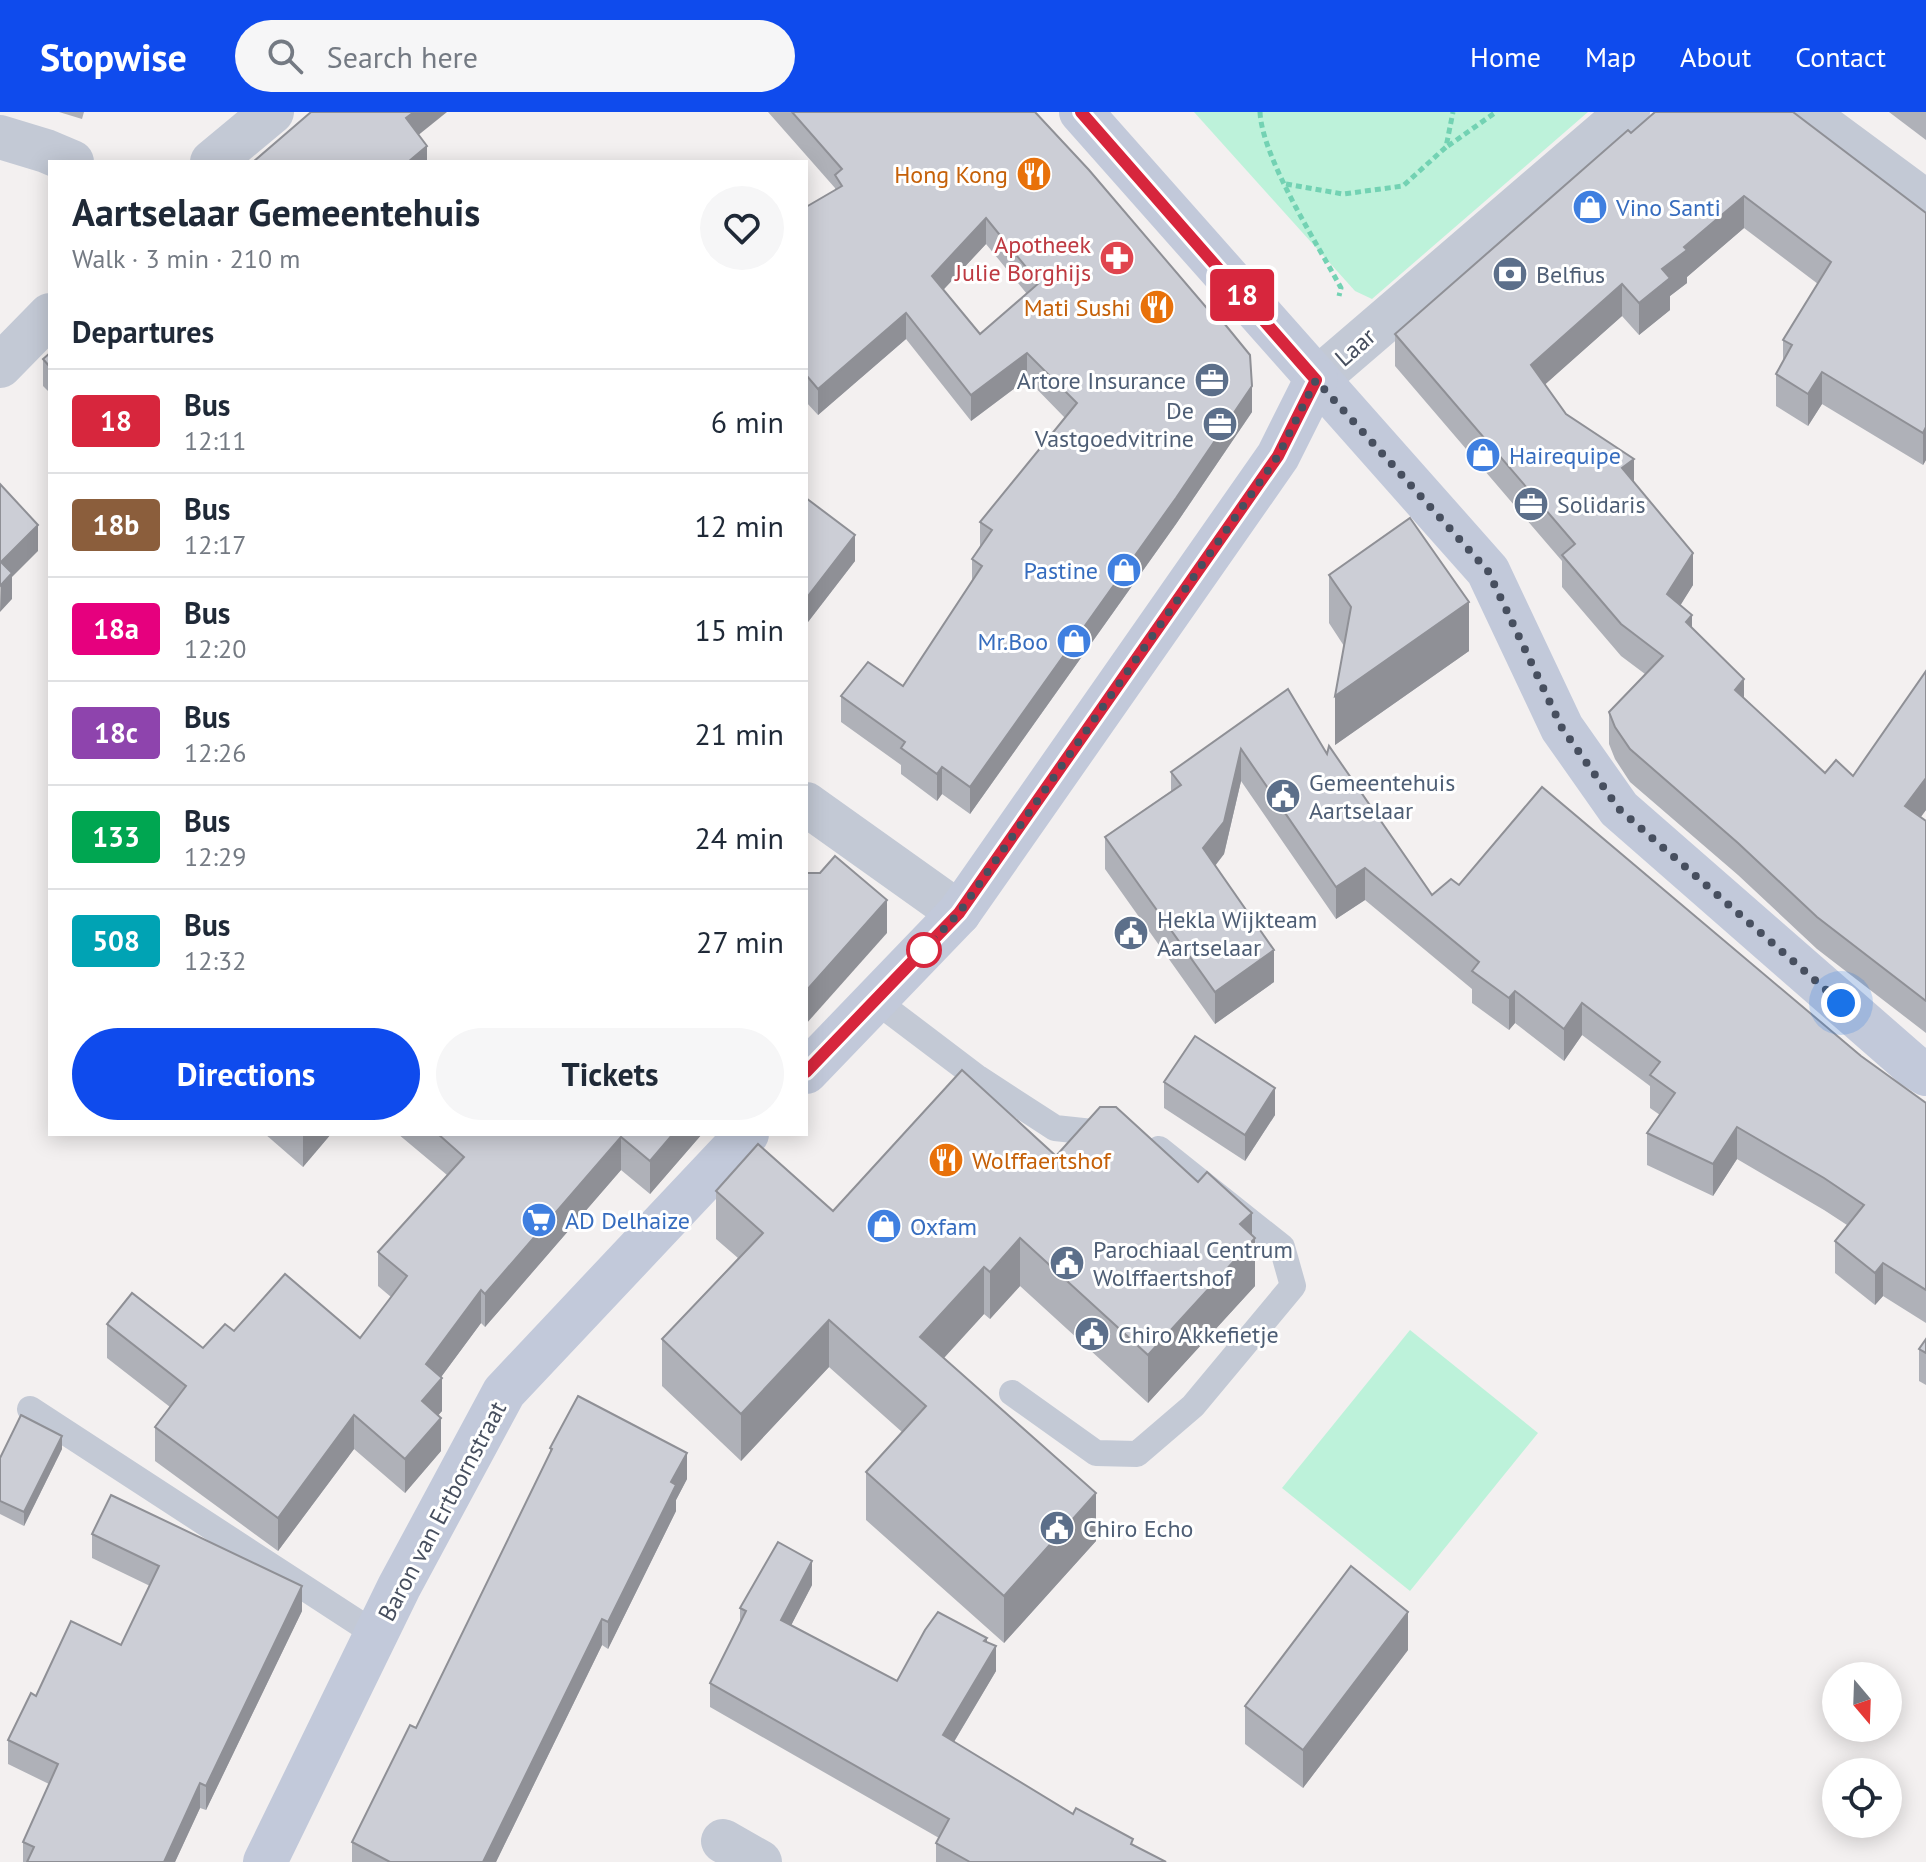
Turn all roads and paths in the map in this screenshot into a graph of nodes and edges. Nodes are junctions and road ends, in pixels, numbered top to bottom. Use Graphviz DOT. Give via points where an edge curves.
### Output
graph roads {
  1 [pos="272,112"];
  2 [pos="1081,112"];
  3 [pos="1260,112"];
  4 [pos="1453,112"];
  5 [pos="1496,112"];
  6 [pos="1628,112"];
  7 [pos="1804,112"];
  8 [pos="0,137"];
  9 [pos="1446,147"];
  10 [pos="66,160"];
  11 [pos="214,160"];
  12 [pos="1285,183"];
  13 [pos="1926,202"];
  14 [pos="1337,304"];
  15 [pos="48,317"];
  16 [pos="0,366"];
  17 [pos="1316,380"];
  18 [pos="808,805"];
  19 [pos="959,913"];
  20 [pos="875,1000"];
  21 [pos="808,1070"];
  22 [pos="1926,1074"];
  23 [pos="745,1136"];
  24 [pos="1012,1393"];
  25 [pos="30,1409"];
  26 [pos="377,1635"];
  27 [pos="723,1841"];
  28 [pos="265,1862"];
  29 [pos="760,1862"];
  1 -- 11 [label="street"];
  2 -- 17 [label="street, Laar"];
  3 -- 12 [label="path" via="1260,127"];
  4 -- 9 [label="path"];
  5 -- 9 [label="path"];
  6 -- 17 [label="street, Laar"];
  7 -- 13 [label="street"];
  8 -- 10 [label="street"];
  9 -- 12 [label="path" via="1403,186 1343,194"];
  12 -- 14 [label="path" via="1341,288"];
  15 -- 16 [label="street"];
  17 -- 19 [label="street" via="1278,456"];
  17 -- 22 [label="street" via="1488,571 1562,728 1619,809"];
  18 -- 19 [label="street"];
  19 -- 20 [label="street"];
  20 -- 21 [label="street"];
  20 -- 24 [label="lane" via="1055,1128 1145,1138 1282,1247 1293,1286 1193,1406 1137,1454 1096,1453"];
  23 -- 26 [label="street, Baron van Ertbornstraat" via="504,1392"];
  25 -- 26 [label="lane"];
  26 -- 28 [label="street, Baron van Ertbornstraat"];
  27 -- 29 [label="street"];
}
